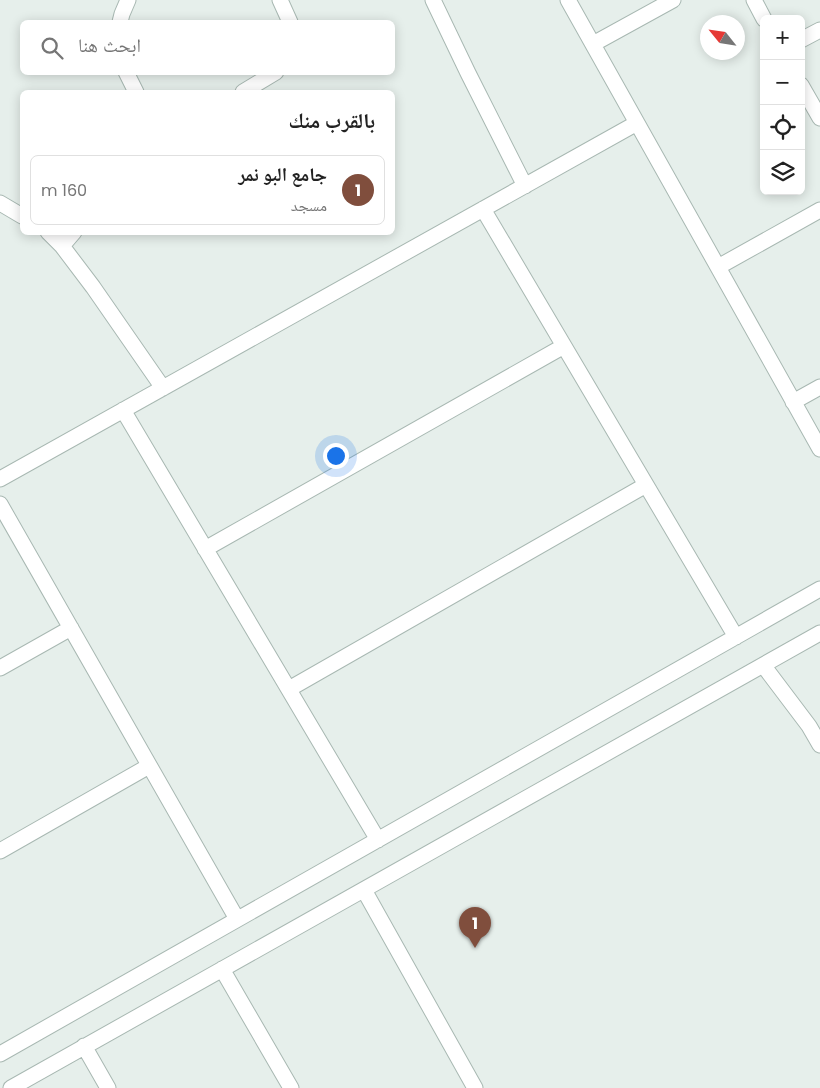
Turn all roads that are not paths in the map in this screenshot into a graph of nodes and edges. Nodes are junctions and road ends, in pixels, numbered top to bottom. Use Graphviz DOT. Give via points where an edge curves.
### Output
graph roads {
  1 [pos="128,0"];
  2 [pos="280,0"];
  3 [pos="433,0"];
  4 [pos="568,0"];
  5 [pos="673,0"];
  6 [pos="754,0"];
  7 [pos="762,15"];
  8 [pos="120,20"];
  9 [pos="289,20"];
  10 [pos="820,30"];
  11 [pos="805,38"];
  12 [pos="593,44"];
  13 [pos="127,75"];
  14 [pos="271,75"];
  15 [pos="135,90"];
  16 [pos="246,90"];
  17 [pos="805,91"];
  18 [pos="820,118"];
  19 [pos="638,123"];
  20 [pos="526,186"];
  21 [pos="0,203"];
  22 [pos="483,209"];
  23 [pos="820,210"];
  24 [pos="20,215"];
  25 [pos="51,235"];
  26 [pos="71,235"];
  27 [pos="62,246"];
  28 [pos="718,267"];
  29 [pos="564,346"];
  30 [pos="820,387"];
  31 [pos="163,388"];
  32 [pos="793,402"];
  33 [pos="123,410"];
  34 [pos="820,449"];
  35 [pos="0,479"];
  36 [pos="646,485"];
  37 [pos="0,504"];
  38 [pos="206,549"];
  39 [pos="820,589"];
  40 [pos="71,628"];
  41 [pos="820,632"];
  42 [pos="736,637"];
  43 [pos="763,665"];
  44 [pos="0,668"];
  45 [pos="289,689"];
  46 [pos="820,745"];
  47 [pos="149,766"];
  48 [pos="378,840"];
  49 [pos="0,851"];
  50 [pos="364,890"];
  51 [pos="237,919"];
  52 [pos="222,970"];
  53 [pos="84,1046"];
  54 [pos="0,1054"];
  55 [pos="11,1088"];
  56 [pos="108,1088"];
  57 [pos="291,1088"];
  58 [pos="475,1088"];
  1 -- 8 [label="street"];
  2 -- 9 [label="street"];
  3 -- 20 [label="street"];
  4 -- 12 [label="street"];
  5 -- 12 [label="street"];
  6 -- 7 [label="street"];
  10 -- 11 [label="street"];
  12 -- 19 [label="street"];
  13 -- 15 [label="street"];
  14 -- 16 [label="street"];
  17 -- 18 [label="street"];
  19 -- 20 [label="street"];
  19 -- 28 [label="street"];
  20 -- 22 [label="street"];
  21 -- 24 [label="street"];
  22 -- 29 [label="street"];
  22 -- 31 [label="street"];
  23 -- 28 [label="street"];
  25 -- 27 [label="street"];
  26 -- 27 [label="street"];
  27 -- 31 [label="street"];
  28 -- 32 [label="street"];
  29 -- 36 [label="street"];
  29 -- 38 [label="street"];
  30 -- 32 [label="street"];
  31 -- 33 [label="street"];
  32 -- 34 [label="street"];
  33 -- 35 [label="street"];
  33 -- 38 [label="street"];
  36 -- 42 [label="street"];
  36 -- 45 [label="street"];
  37 -- 40 [label="street"];
  38 -- 45 [label="street"];
  39 -- 42 [label="street"];
  40 -- 44 [label="street"];
  40 -- 47 [label="street"];
  41 -- 43 [label="street"];
  42 -- 48 [label="street"];
  43 -- 46 [label="street"];
  43 -- 50 [label="street"];
  45 -- 48 [label="street"];
  47 -- 49 [label="street"];
  47 -- 51 [label="street"];
  48 -- 51 [label="street"];
  50 -- 52 [label="street"];
  50 -- 58 [label="street"];
  51 -- 54 [label="street"];
  52 -- 53 [label="street"];
  52 -- 57 [label="street"];
  53 -- 55 [label="street"];
  53 -- 56 [label="street"];
}
